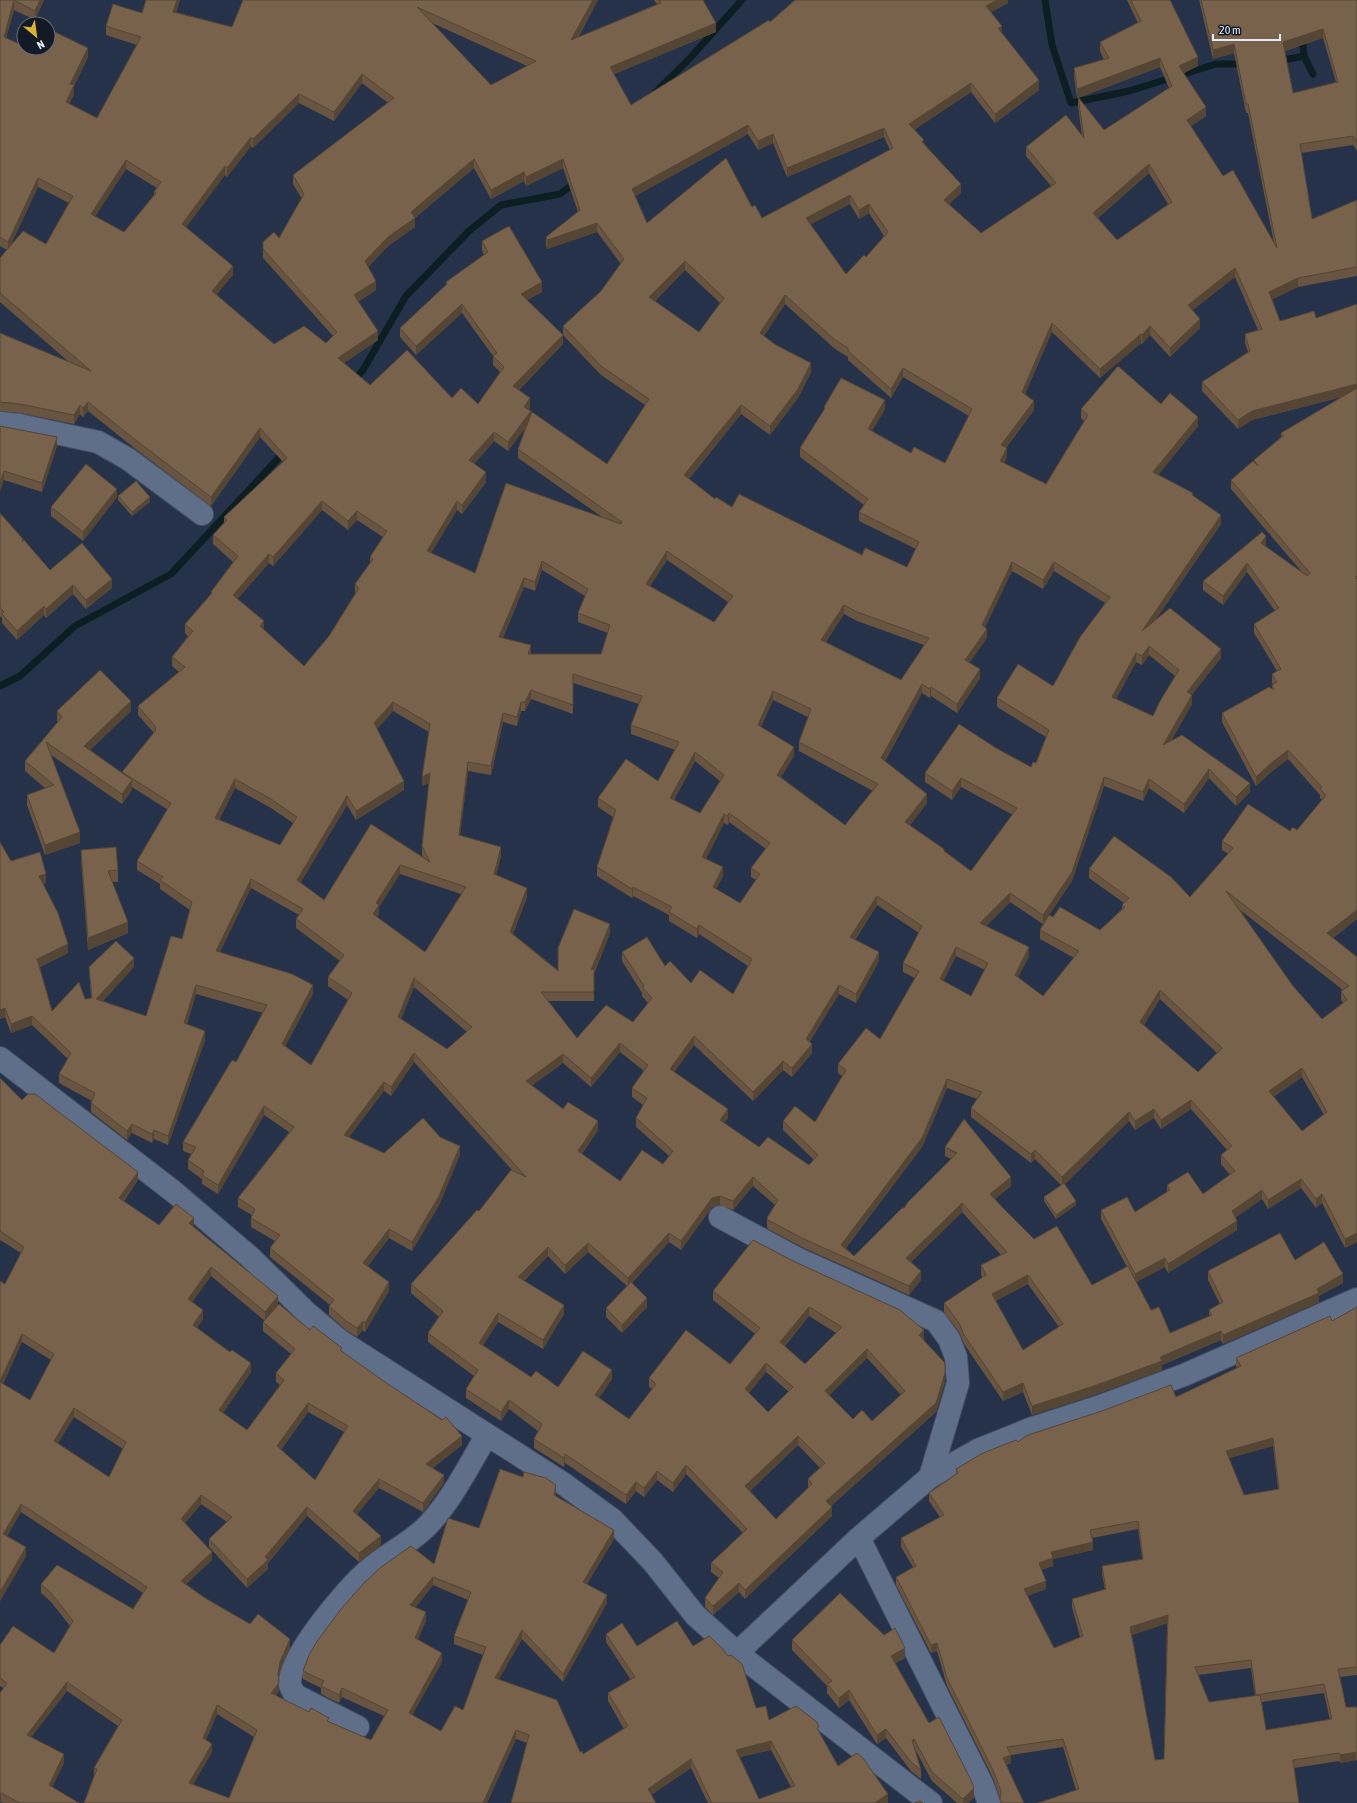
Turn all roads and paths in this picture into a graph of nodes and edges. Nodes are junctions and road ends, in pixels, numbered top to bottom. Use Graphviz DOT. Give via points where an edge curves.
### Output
graph roads {
  1 [pos="0,424"];
  2 [pos="202,514"];
  3 [pos="0,1058"];
  4 [pos="720,1217"];
  5 [pos="1357,1299"];
  6 [pos="487,1435"];
  7 [pos="930,1477"];
  8 [pos="859,1538"];
  9 [pos="737,1653"];
  10 [pos="358,1727"];
  11 [pos="931,1803"];
  12 [pos="989,1803"];
  1 -- 2 [label="street" via="18,425 98,442 128,459"];
  3 -- 6 [label="street" via="174,1192 251,1258 307,1313 339,1340"];
  4 -- 7 [label="street" via="798,1259 936,1321 952,1345 956,1357 958,1383"];
  5 -- 7 [label="street" via="1184,1376 1030,1429 978,1450"];
  6 -- 9 [label="street" via="561,1482 613,1520 653,1562 695,1615"];
  6 -- 10 [label="street" via="442,1509 428,1526 364,1573 346,1592 306,1644 292,1672 290,1684 295,1695"];
  7 -- 8 [label="street"];
  8 -- 9 [label="street"];
  8 -- 12 [label="street"];
  9 -- 11 [label="street"];
}
